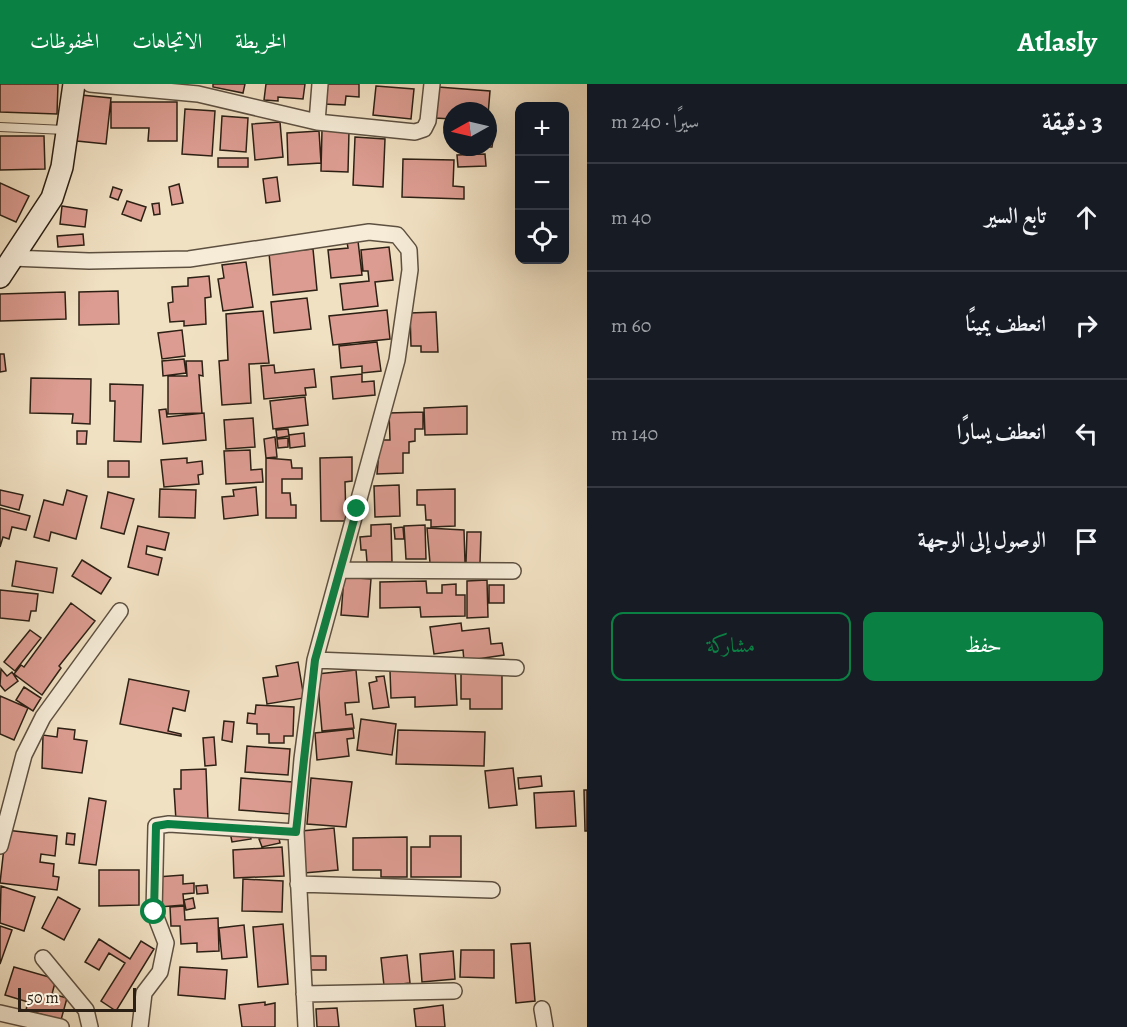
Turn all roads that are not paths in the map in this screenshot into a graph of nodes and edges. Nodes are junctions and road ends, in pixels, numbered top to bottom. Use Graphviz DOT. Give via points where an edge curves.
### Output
graph roads {
  1 [pos="74,84"];
  2 [pos="90,84"];
  3 [pos="320,84"];
  4 [pos="432,84"];
  5 [pos="199,89"];
  6 [pos="317,122"];
  7 [pos="0,127"];
  8 [pos="67,130"];
  9 [pos="11,258"];
  10 [pos="0,277"];
  11 [pos="340,570"];
  12 [pos="513,571"];
  13 [pos="120,611"];
  14 [pos="315,660"];
  15 [pos="516,668"];
  16 [pos="296,832"];
  17 [pos="0,846"];
  18 [pos="298,884"];
  19 [pos="492,890"];
  20 [pos="43,958"];
  21 [pos="454,991"];
  22 [pos="304,993"];
  23 [pos="543,1009"];
  24 [pos="0,1012"];
  25 [pos="61,1027"];
  26 [pos="90,1027"];
  27 [pos="140,1027"];
  28 [pos="306,1027"];
  29 [pos="545,1027"];
  1 -- 8 [label="street"];
  2 -- 5 [label="street"];
  3 -- 6 [label="street"];
  4 -- 6 [label="street" via="428,121 424,129 415,132"];
  5 -- 6 [label="street"];
  7 -- 8 [label="lane"];
  8 -- 9 [label="street" via="62,167 52,198"];
  9 -- 10 [label="street"];
  9 -- 11 [label="street" via="189,259 369,232 397,235 405,241 410,270 397,360"];
  11 -- 12 [label="street"];
  11 -- 14 [label="street"];
  13 -- 17 [label="street" via="39,727 24,755"];
  14 -- 15 [label="street"];
  14 -- 16 [label="street"];
  16 -- 18 [label="street"];
  16 -- 27 [label="street" via="156,826 154,912 166,943 160,972 144,993"];
  18 -- 19 [label="street"];
  18 -- 22 [label="street"];
  20 -- 26 [label="street" via="86,1010"];
  21 -- 22 [label="street"];
  22 -- 28 [label="street"];
  23 -- 29 [label="street"];
  24 -- 25 [label="street"];
}
